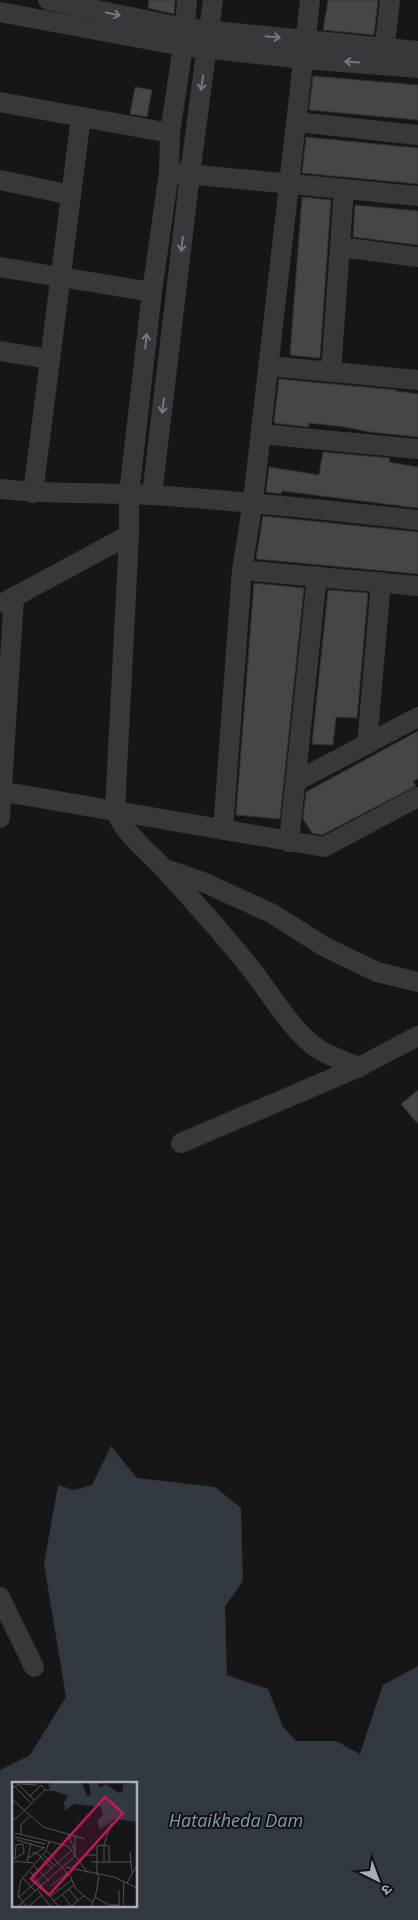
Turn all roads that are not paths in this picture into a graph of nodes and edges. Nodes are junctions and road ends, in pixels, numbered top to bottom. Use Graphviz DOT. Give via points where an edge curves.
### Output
graph roads {
  1 [pos="48,0"];
  2 [pos="187,0"];
  3 [pos="213,0"];
  4 [pos="310,0"];
  5 [pos="390,0"];
  6 [pos="39,9"];
  7 [pos="0,12"];
  8 [pos="183,37"];
  9 [pos="208,40"];
  10 [pos="305,49"];
  11 [pos="418,51"];
  12 [pos="383,56"];
  13 [pos="418,68"];
  14 [pos="0,102"];
  15 [pos="81,118"];
  16 [pos="297,122"];
  17 [pos="170,133"];
  18 [pos="418,135"];
  19 [pos="169,172"];
  20 [pos="190,174"];
  21 [pos="0,180"];
  22 [pos="290,184"];
  23 [pos="344,189"];
  24 [pos="71,195"];
  25 [pos="418,196"];
  26 [pos="340,247"];
  27 [pos="418,257"];
  28 [pos="0,267"];
  29 [pos="60,278"];
  30 [pos="152,292"];
  31 [pos="0,351"];
  32 [pos="50,359"];
  33 [pos="269,366"];
  34 [pos="331,372"];
  35 [pos="418,380"];
  36 [pos="261,434"];
  37 [pos="418,449"];
  38 [pos="0,489"];
  39 [pos="33,493"];
  40 [pos="129,494"];
  41 [pos="152,495"];
  42 [pos="253,502"];
  43 [pos="418,520"];
  44 [pos="129,535"];
  45 [pos="242,570"];
  46 [pos="317,576"];
  47 [pos="381,582"];
  48 [pos="418,586"];
  49 [pos="7,601"];
  50 [pos="418,717"];
  51 [pos="367,744"];
  52 [pos="295,782"];
  53 [pos="1,791"];
  54 [pos="418,797"];
  55 [pos="115,810"];
  56 [pos="0,818"];
  57 [pos="222,830"];
  58 [pos="289,842"];
  59 [pos="164,869"];
  60 [pos="418,982"];
  61 [pos="418,1036"];
  62 [pos="359,1067"];
  63 [pos="181,1142"];
  64 [pos="1,1605"];
  65 [pos="34,1667"];
  1 -- 8 [label="street, one-way"];
  2 -- 8 [label="street"];
  3 -- 9 [label="street"];
  4 -- 10 [label="street"];
  5 -- 12 [label="street"];
  6 -- 7 [label="street"];
  6 -- 8 [label="street"];
  8 -- 9 [label="street"];
  8 -- 17 [label="street"];
  9 -- 10 [label="street"];
  9 -- 20 [label="street, one-way"];
  10 -- 12 [label="street"];
  10 -- 16 [label="street"];
  11 -- 12 [label="street"];
  12 -- 13 [label="street"];
  14 -- 15 [label="street"];
  15 -- 17 [label="street"];
  15 -- 24 [label="street"];
  16 -- 18 [label="street"];
  16 -- 22 [label="street"];
  17 -- 19 [label="street"];
  19 -- 20 [label="street"];
  19 -- 30 [label="street"];
  20 -- 22 [label="street"];
  20 -- 41 [label="street, one-way"];
  21 -- 24 [label="street"];
  22 -- 23 [label="street"];
  22 -- 33 [label="street"];
  23 -- 25 [label="street"];
  23 -- 26 [label="street"];
  24 -- 29 [label="street"];
  26 -- 27 [label="street"];
  26 -- 34 [label="street"];
  28 -- 29 [label="street"];
  29 -- 30 [label="street"];
  29 -- 32 [label="street"];
  40 -- 30 [label="street, one-way"];
  31 -- 32 [label="street"];
  32 -- 39 [label="street"];
  33 -- 34 [label="street"];
  33 -- 36 [label="street"];
  34 -- 35 [label="street"];
  36 -- 37 [label="street"];
  36 -- 42 [label="street"];
  38 -- 39 [label="street"];
  39 -- 40 [label="street"];
  40 -- 41 [label="street"];
  40 -- 44 [label="street"];
  41 -- 42 [label="street"];
  42 -- 43 [label="street"];
  42 -- 45 [label="street"];
  44 -- 49 [label="street"];
  44 -- 55 [label="street"];
  45 -- 46 [label="street"];
  45 -- 57 [label="street"];
  46 -- 47 [label="street"];
  46 -- 52 [label="street"];
  47 -- 48 [label="street"];
  47 -- 51 [label="street"];
  49 -- 53 [label="street"];
  50 -- 51 [label="street"];
  51 -- 52 [label="street"];
  52 -- 58 [label="street"];
  53 -- 55 [label="street"];
  53 -- 56 [label="street"];
  54 -- 58 [label="street" via="324,847"];
  55 -- 57 [label="street"];
  55 -- 59 [label="street" via="129,834"];
  57 -- 58 [label="street"];
  59 -- 60 [label="street" via="203,882 271,913 324,946 377,972"];
  59 -- 62 [label="street" via="246,962 297,1029 315,1046"];
  61 -- 62 [label="street"];
  62 -- 63 [label="street"];
  64 -- 65 [label="street"];
}
